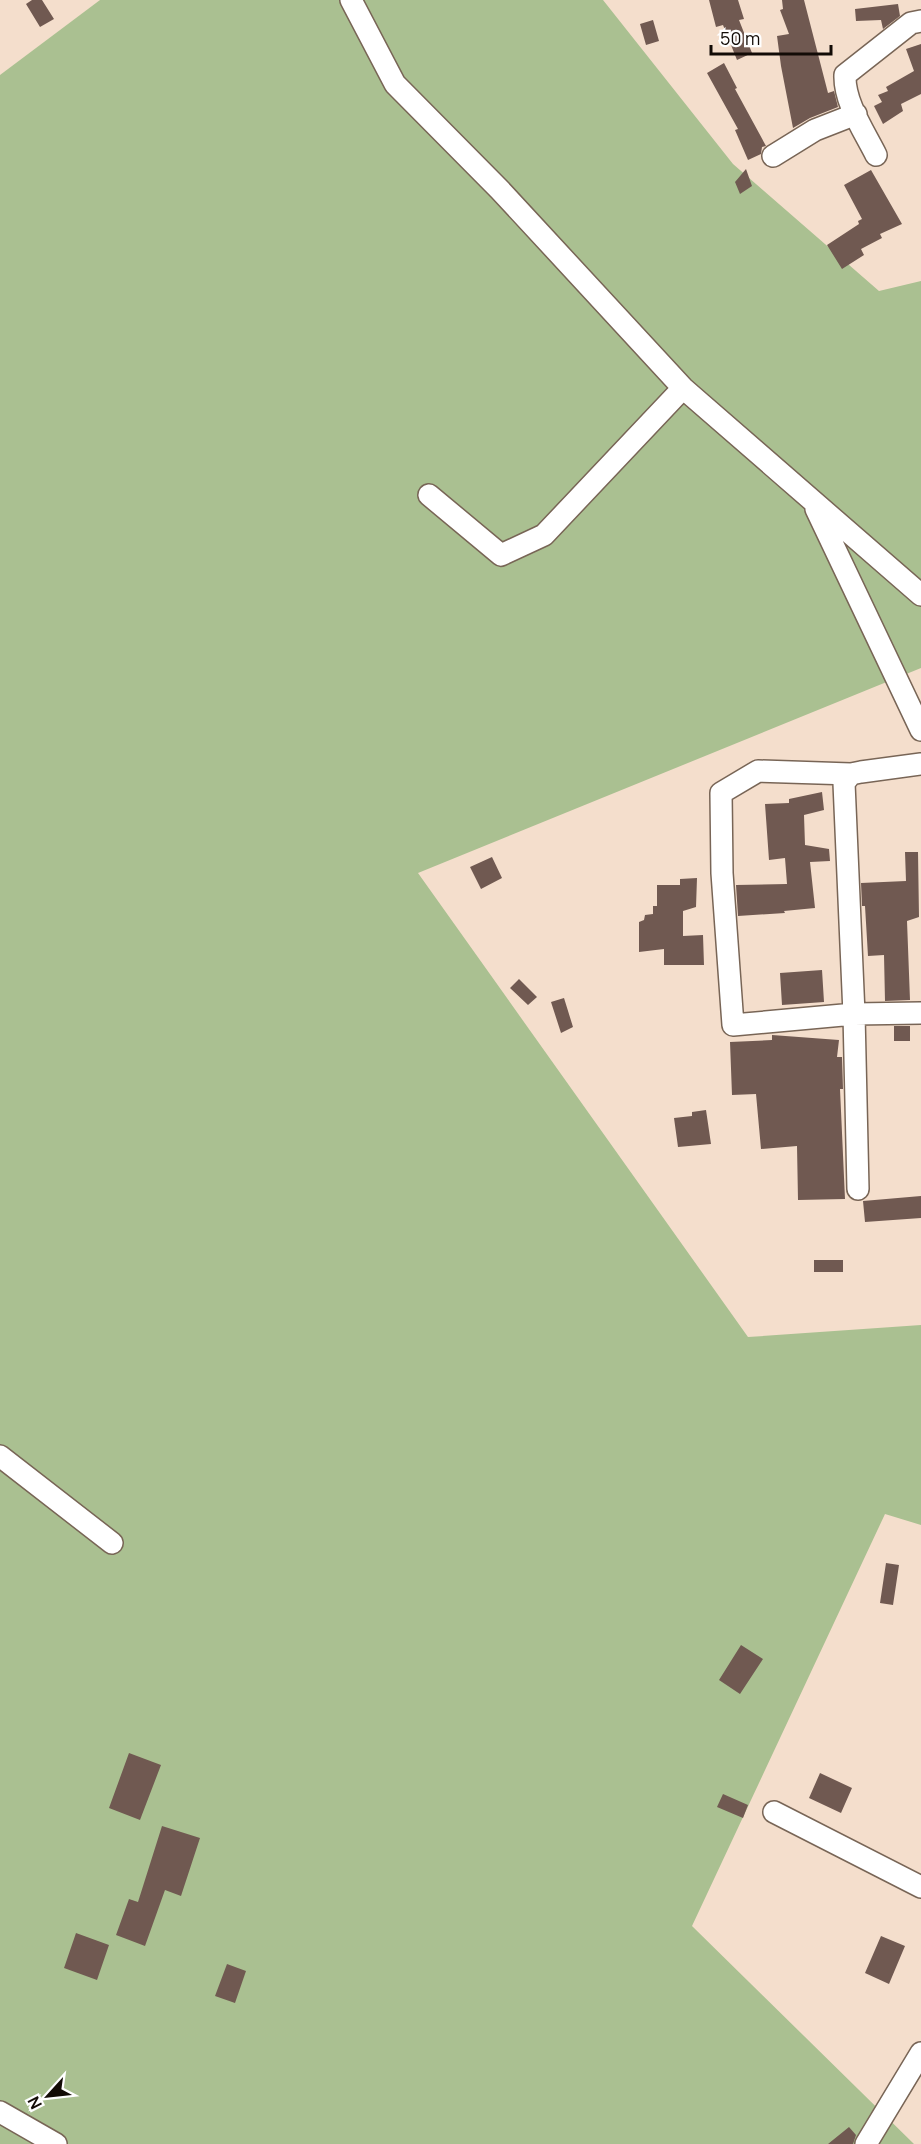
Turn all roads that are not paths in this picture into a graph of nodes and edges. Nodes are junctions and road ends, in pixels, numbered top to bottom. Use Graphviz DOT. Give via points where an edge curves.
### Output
graph roads {
  1 [pos="351,0"];
  2 [pos="921,21"];
  3 [pos="856,114"];
  4 [pos="876,155"];
  5 [pos="773,156"];
  6 [pos="683,388"];
  7 [pos="429,495"];
  8 [pos="812,501"];
  9 [pos="921,595"];
  10 [pos="921,730"];
  11 [pos="921,764"];
  12 [pos="851,774"];
  13 [pos="921,1013"];
  14 [pos="854,1014"];
  15 [pos="858,1189"];
  16 [pos="0,1456"];
  17 [pos="112,1543"];
  18 [pos="774,1812"];
  19 [pos="921,1887"];
  20 [pos="921,2053"];
  21 [pos="0,2112"];
  22 [pos="56,2144"];
  23 [pos="866,2144"];
  1 -- 6 [label="street" via="395,84 500,190"];
  2 -- 3 [label="street" via="911,23 845,75 844,84"];
  3 -- 4 [label="street"];
  3 -- 5 [label="street" via="815,130"];
  6 -- 7 [label="street" via="544,535 501,555"];
  6 -- 8 [label="street"];
  8 -- 9 [label="street"];
  8 -- 10 [label="street"];
  11 -- 12 [label="street"];
  12 -- 14 [label="street" via="844,783"];
  12 -- 14 [label="street" via="758,771 721,793 722,873 733,1025"];
  13 -- 14 [label="street"];
  14 -- 15 [label="street"];
  16 -- 17 [label="street"];
  18 -- 19 [label="street"];
  20 -- 23 [label="street"];
  21 -- 22 [label="street"];
}
